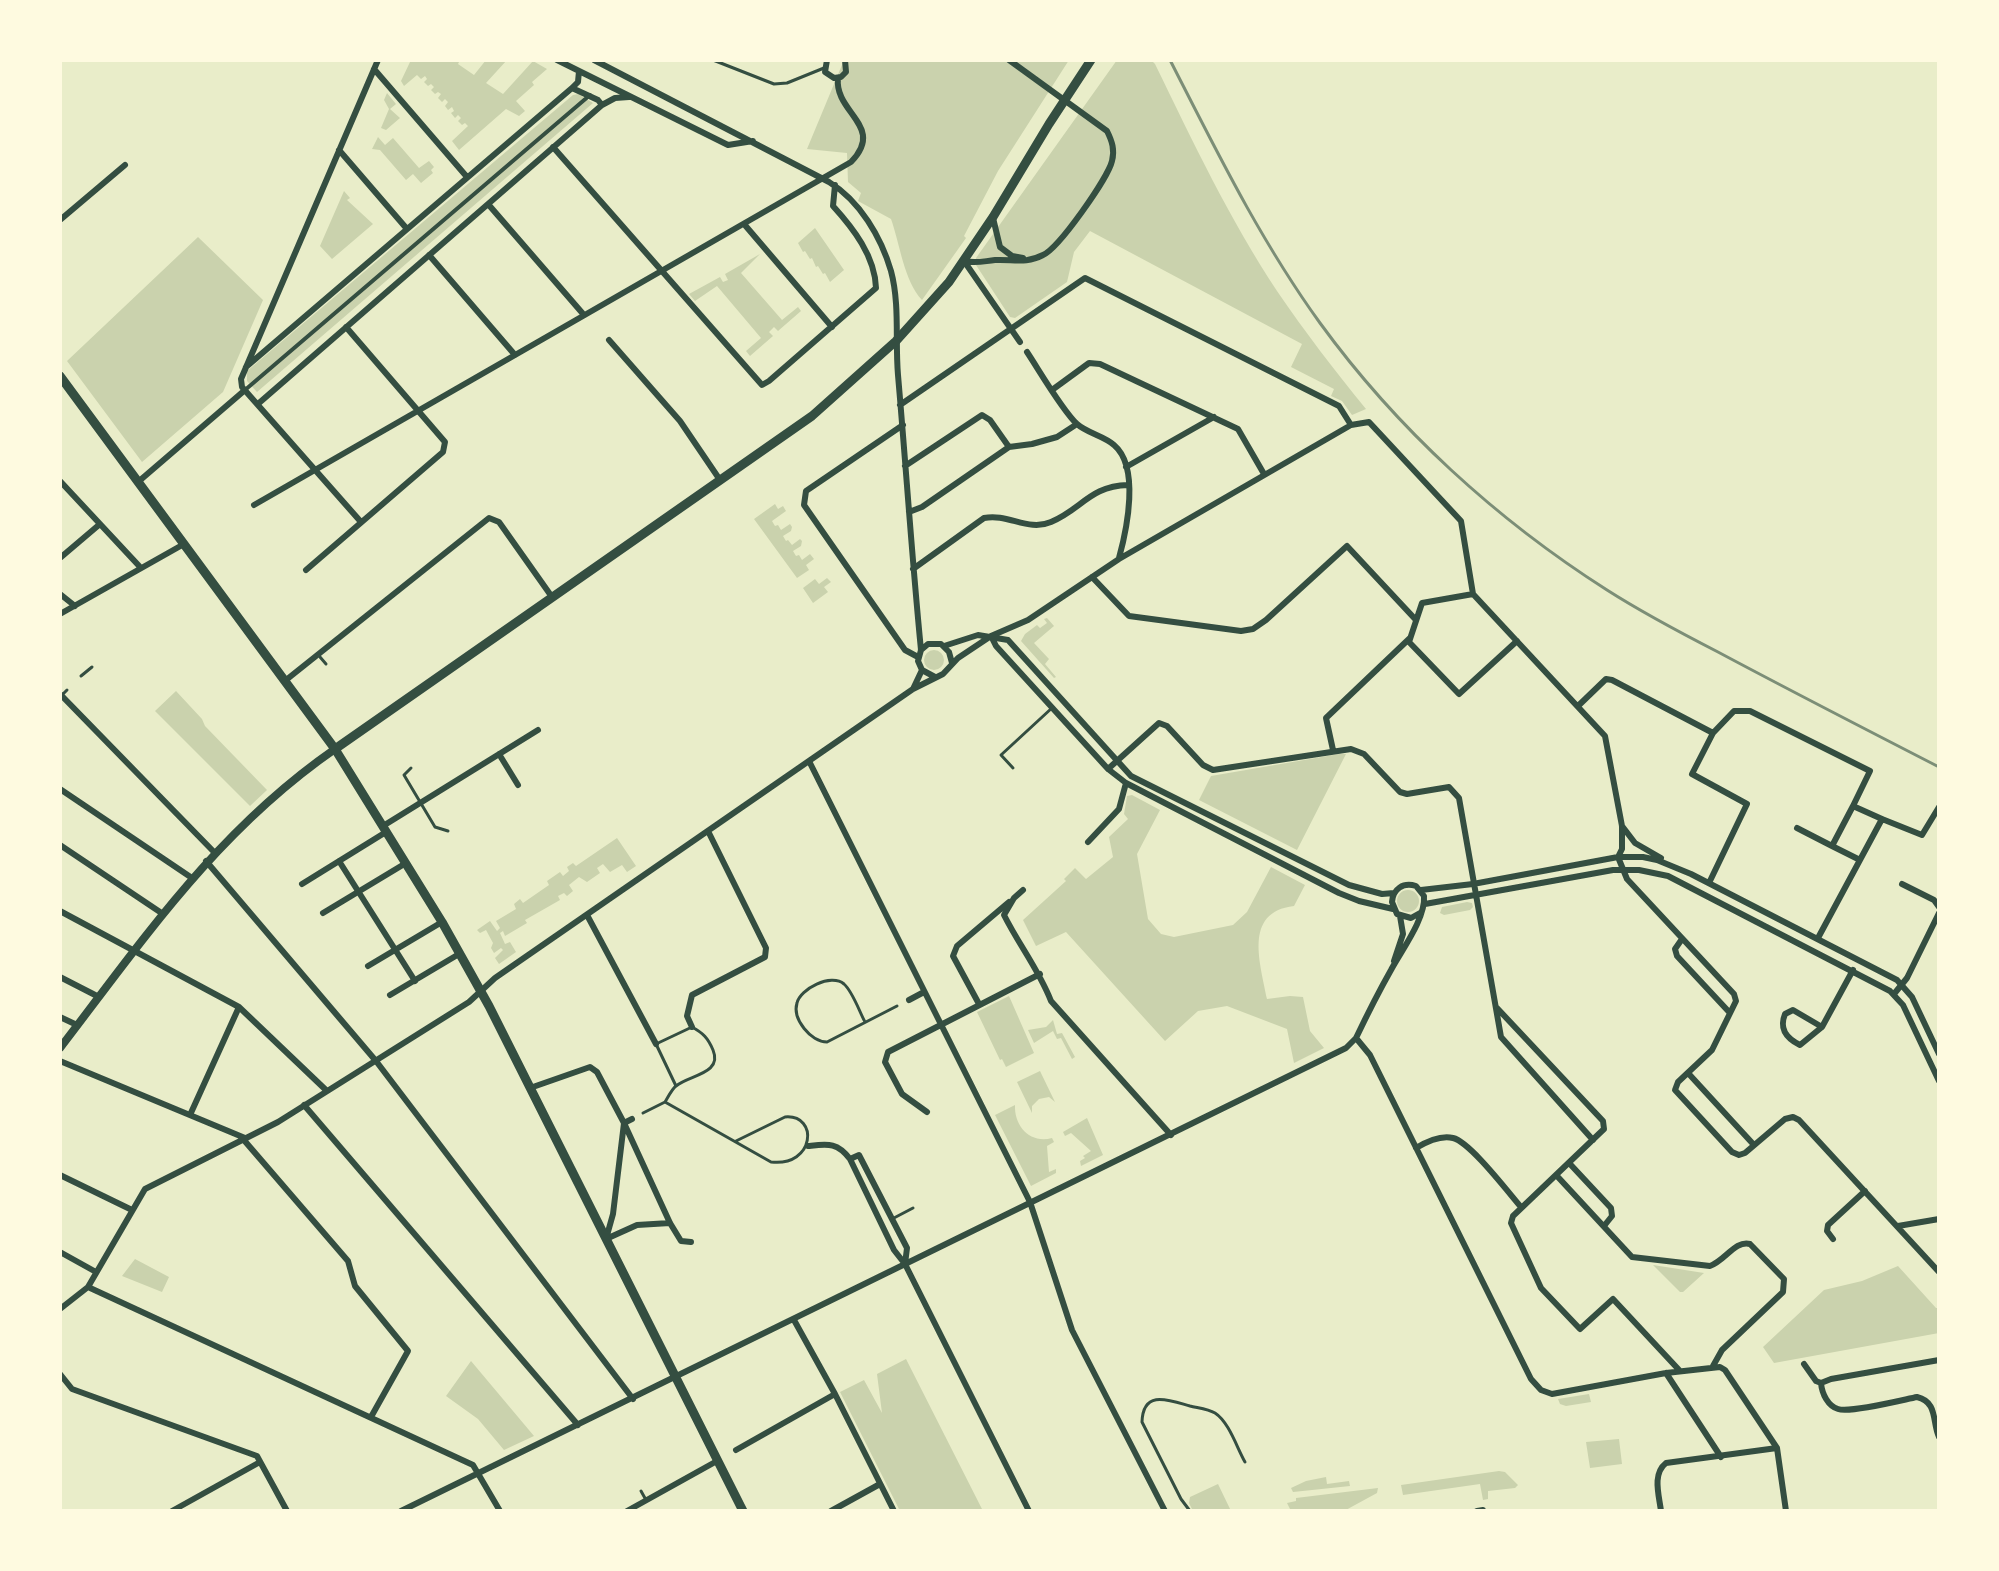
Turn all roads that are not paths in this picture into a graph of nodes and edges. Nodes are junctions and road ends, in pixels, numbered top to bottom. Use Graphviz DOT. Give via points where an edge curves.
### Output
graph roads {
  1 [pos="378,60"];
  2 [pos="557,60"];
  3 [pos="594,60"];
  4 [pos="713,60"];
  5 [pos="827,60"];
  6 [pos="845,60"];
  7 [pos="1009,60"];
  8 [pos="1091,60"];
  9 [pos="824,68"];
  10 [pos="374,69"];
  11 [pos="579,71"];
  12 [pos="838,78"];
  13 [pos="572,88"];
  14 [pos="590,95"];
  15 [pos="629,97"];
  16 [pos="602,105"];
  17 [pos="753,141"];
  18 [pos="553,147"];
  19 [pos="339,150"];
  20 [pos="125,165"];
  21 [pos="467,177"];
  22 [pos="823,178"];
  23 [pos="835,185"];
  24 [pos="488,204"];
  25 [pos="993,217"];
  26 [pos="60,220"];
  27 [pos="744,224"];
  28 [pos="407,229"];
  29 [pos="429,255"];
  30 [pos="1034,259"];
  31 [pos="964,261"];
  32 [pos="661,271"];
  33 [pos="584,315"];
  34 [pos="346,327"];
  35 [pos="832,327"];
  36 [pos="1011,328"];
  37 [pos="609,340"];
  38 [pos="896,341"];
  39 [pos="1020,342"];
  40 [pos="1027,352"];
  41 [pos="515,355"];
  42 [pos="243,369"];
  43 [pos="60,376"];
  44 [pos="244,388"];
  45 [pos="1052,390"];
  46 [pos="259,403"];
  47 [pos="900,405"];
  48 [pos="417,411"];
  49 [pos="1214,417"];
  50 [pos="1077,424"];
  51 [pos="903,425"];
  52 [pos="1351,425"];
  53 [pos="1009,447"];
  54 [pos="905,466"];
  55 [pos="1126,467"];
  56 [pos="316,470"];
  57 [pos="1264,474"];
  58 [pos="720,480"];
  59 [pos="60,481"];
  60 [pos="138,482"];
  61 [pos="1128,485"];
  62 [pos="254,505"];
  63 [pos="909,512"];
  64 [pos="361,522"];
  65 [pos="100,524"];
  66 [pos="184,544"];
  67 [pos="61,555"];
  68 [pos="1119,559"];
  69 [pos="141,568"];
  70 [pos="913,569"];
  71 [pos="306,570"];
  72 [pos="1092,577"];
  73 [pos="60,594"];
  74 [pos="1473,594"];
  75 [pos="552,597"];
  76 [pos="75,606"];
  77 [pos="60,614"];
  78 [pos="1416,620"];
  79 [pos="920,632"];
  80 [pos="991,636"];
  81 [pos="1409,640"];
  82 [pos="1517,641"];
  83 [pos="931,644"];
  84 [pos="944,646"];
  85 [pos="317,654"];
  86 [pos="920,654"];
  87 [pos="952,663"];
  88 [pos="326,664"];
  89 [pos="92,667"];
  90 [pos="922,670"];
  91 [pos="81,676"];
  92 [pos="935,677"];
  93 [pos="286,680"];
  94 [pos="913,689"];
  95 [pos="63,693"];
  96 [pos="1578,706"];
  97 [pos="1053,707"];
  98 [pos="538,730"];
  99 [pos="1713,733"];
  100 [pos="335,749"];
  101 [pos="1333,750"];
  102 [pos="499,754"];
  103 [pos="809,761"];
  104 [pos="1117,761"];
  105 [pos="411,768"];
  106 [pos="1013,768"];
  107 [pos="1108,769"];
  108 [pos="1126,783"];
  109 [pos="518,785"];
  110 [pos="60,789"];
  111 [pos="420,803"];
  112 [pos="1853,806"];
  113 [pos="1939,807"];
  114 [pos="1882,819"];
  115 [pos="1622,826"];
  116 [pos="1797,828"];
  117 [pos="384,829"];
  118 [pos="448,831"];
  119 [pos="708,831"];
  120 [pos="1088,842"];
  121 [pos="1262,842"];
  122 [pos="60,845"];
  123 [pos="1832,846"];
  124 [pos="1258,851"];
  125 [pos="214,852"];
  126 [pos="1618,857"];
  127 [pos="1858,859"];
  128 [pos="206,861"];
  129 [pos="339,861"];
  130 [pos="406,863"];
  131 [pos="1678,868"];
  132 [pos="1624,870"];
  133 [pos="192,878"];
  134 [pos="1709,883"];
  135 [pos="302,884"];
  136 [pos="1473,884"];
  137 [pos="1902,884"];
  138 [pos="1023,890"];
  139 [pos="1421,890"];
  140 [pos="358,892"];
  141 [pos="1394,893"];
  142 [pos="1475,894"];
  143 [pos="1014,898"];
  144 [pos="1425,904"];
  145 [pos="1393,909"];
  146 [pos="1939,910"];
  147 [pos="60,911"];
  148 [pos="323,913"];
  149 [pos="1420,913"];
  150 [pos="163,914"];
  151 [pos="587,915"];
  152 [pos="1400,916"];
  153 [pos="442,922"];
  154 [pos="1818,938"];
  155 [pos="1682,939"];
  156 [pos="135,951"];
  157 [pos="394,951"];
  158 [pos="459,954"];
  159 [pos="1393,965"];
  160 [pos="368,966"];
  161 [pos="1853,970"];
  162 [pos="1040,974"];
  163 [pos="60,977"];
  164 [pos="415,981"];
  165 [pos="1902,984"];
  166 [pos="481,991"];
  167 [pos="924,992"];
  168 [pos="1894,994"];
  169 [pos="390,995"];
  170 [pos="99,997"];
  171 [pos="909,1000"];
  172 [pos="979,1004"];
  173 [pos="897,1006"];
  174 [pos="239,1007"];
  175 [pos="1497,1008"];
  176 [pos="1730,1013"];
  177 [pos="60,1017"];
  178 [pos="865,1022"];
  179 [pos="941,1024"];
  180 [pos="77,1025"];
  181 [pos="692,1027"];
  182 [pos="1822,1027"];
  183 [pos="1356,1038"];
  184 [pos="656,1044"];
  185 [pos="60,1048"];
  186 [pos="1939,1054"];
  187 [pos="60,1061"];
  188 [pos="376,1061"];
  189 [pos="1688,1073"];
  190 [pos="1939,1081"];
  191 [pos="676,1086"];
  192 [pos="530,1088"];
  193 [pos="327,1091"];
  194 [pos="665,1102"];
  195 [pos="304,1105"];
  196 [pos="927,1112"];
  197 [pos="643,1113"];
  198 [pos="190,1115"];
  199 [pos="632,1119"];
  200 [pos="624,1123"];
  201 [pos="1171,1135"];
  202 [pos="245,1138"];
  203 [pos="1593,1140"];
  204 [pos="736,1141"];
  205 [pos="1754,1145"];
  206 [pos="808,1146"];
  207 [pos="1416,1148"];
  208 [pos="850,1159"];
  209 [pos="1570,1164"];
  210 [pos="60,1175"];
  211 [pos="1557,1176"];
  212 [pos="1865,1191"];
  213 [pos="1030,1202"];
  214 [pos="1521,1207"];
  215 [pos="913,1208"];
  216 [pos="132,1210"];
  217 [pos="892,1219"];
  218 [pos="1939,1219"];
  219 [pos="670,1223"];
  220 [pos="1604,1226"];
  221 [pos="1898,1226"];
  222 [pos="606,1239"];
  223 [pos="1833,1239"];
  224 [pos="691,1242"];
  225 [pos="60,1252"];
  226 [pos="905,1264"];
  227 [pos="96,1272"];
  228 [pos="1939,1272"];
  229 [pos="88,1287"];
  230 [pos="60,1296"];
  231 [pos="71,1300"];
  232 [pos="60,1309"];
  233 [pos="794,1320"];
  234 [pos="1939,1360"];
  235 [pos="1804,1364"];
  236 [pos="1713,1366"];
  237 [pos="1680,1371"];
  238 [pos="1666,1373"];
  239 [pos="60,1374"];
  240 [pos="675,1378"];
  241 [pos="1821,1383"];
  242 [pos="835,1394"];
  243 [pos="633,1399"];
  244 [pos="371,1417"];
  245 [pos="578,1425"];
  246 [pos="1939,1437"];
  247 [pos="1777,1448"];
  248 [pos="736,1450"];
  249 [pos="1721,1457"];
  250 [pos="717,1461"];
  251 [pos="260,1462"];
  252 [pos="1245,1462"];
  253 [pos="479,1473"];
  254 [pos="880,1484"];
  255 [pos="641,1491"];
  256 [pos="646,1500"];
  257 [pos="1483,1510"];
  258 [pos="172,1511"];
  259 [pos="287,1511"];
  260 [pos="401,1511"];
  261 [pos="500,1511"];
  262 [pos="627,1511"];
  263 [pos="743,1511"];
  264 [pos="831,1511"];
  265 [pos="894,1511"];
  266 [pos="1029,1511"];
  267 [pos="1165,1511"];
  268 [pos="1190,1511"];
  269 [pos="1477,1511"];
  270 [pos="1661,1511"];
  271 [pos="1786,1511"];
  1 -- 10 [label="street"];
  2 -- 11 [label="street"];
  3 -- 17 [label="street"];
  4 -- 9 [label="lane" via="774,84"];
  5 -- 9 [label="street"];
  6 -- 12 [label="street" via="846,72"];
  7 -- 30 [label="street" via="1107,131 1113,142 1109,171 1061,240"];
  8 -- 25 [label="main road"];
  9 -- 12 [label="street"];
  10 -- 19 [label="street"];
  10 -- 21 [label="street"];
  11 -- 13 [label="street"];
  11 -- 15 [label="street"];
  12 -- 22 [label="street" via="839,97 859,121 863,140 854,159"];
  13 -- 14 [label="street"];
  13 -- 21 [label="street"];
  14 -- 16 [label="street"];
  14 -- 44 [label="street"];
  15 -- 16 [label="street"];
  15 -- 17 [label="street" via="728,145"];
  16 -- 18 [label="street"];
  17 -- 22 [label="street"];
  18 -- 24 [label="street"];
  18 -- 32 [label="street"];
  19 -- 28 [label="street"];
  19 -- 42 [label="street"];
  20 -- 26 [label="street"];
  21 -- 28 [label="street"];
  22 -- 23 [label="street"];
  22 -- 27 [label="street"];
  23 -- 35 [label="street" via="833,206 863,246 876,288"];
  23 -- 38 [label="street" via="868,221 884,251 895,298"];
  24 -- 29 [label="street"];
  24 -- 33 [label="street"];
  25 -- 30 [label="street" via="1000,247 1012,256"];
  25 -- 31 [label="main road"];
  27 -- 32 [label="street"];
  27 -- 35 [label="street"];
  28 -- 42 [label="street"];
  29 -- 34 [label="street"];
  29 -- 41 [label="street"];
  30 -- 31 [label="street"];
  31 -- 36 [label="street"];
  31 -- 38 [label="main road"];
  32 -- 33 [label="street"];
  32 -- 35 [label="street" via="762,385"];
  33 -- 41 [label="street"];
  34 -- 46 [label="street"];
  34 -- 48 [label="street"];
  36 -- 39 [label="street"];
  36 -- 47 [label="street"];
  36 -- 52 [label="street" via="1088,279 1339,406"];
  37 -- 58 [label="street" via="680,421"];
  38 -- 47 [label="street"];
  38 -- 58 [label="main road" via="812,416"];
  40 -- 45 [label="street"];
  41 -- 48 [label="street"];
  42 -- 44 [label="street"];
  43 -- 60 [label="main road"];
  44 -- 46 [label="street"];
  44 -- 60 [label="street"];
  45 -- 49 [label="street" via="1089,363 1100,364"];
  45 -- 50 [label="street"];
  46 -- 56 [label="street"];
  47 -- 51 [label="street"];
  48 -- 56 [label="street"];
  48 -- 64 [label="street" via="446,447"];
  49 -- 55 [label="street"];
  49 -- 57 [label="street" via="1238,429"];
  50 -- 53 [label="street" via="1057,437"];
  50 -- 55 [label="street" via="1114,444"];
  51 -- 54 [label="street"];
  51 -- 86 [label="street" via="806,491 804,505 905,650"];
  52 -- 57 [label="street"];
  52 -- 74 [label="street" via="1369,422 1461,521"];
  53 -- 54 [label="street" via="982,415"];
  53 -- 63 [label="street"];
  54 -- 63 [label="street"];
  55 -- 61 [label="street"];
  56 -- 62 [label="street"];
  56 -- 64 [label="street"];
  57 -- 68 [label="street"];
  58 -- 75 [label="main road"];
  59 -- 65 [label="street"];
  60 -- 66 [label="main road"];
  61 -- 68 [label="street" via="1129,523"];
  61 -- 70 [label="street" via="1096,491 1050,523 1031,526 997,515 984,518"];
  63 -- 70 [label="street"];
  64 -- 71 [label="street"];
  65 -- 67 [label="street"];
  65 -- 69 [label="street"];
  66 -- 69 [label="street"];
  66 -- 93 [label="main road"];
  68 -- 72 [label="street"];
  69 -- 76 [label="street"];
  70 -- 79 [label="street"];
  72 -- 78 [label="street" via="1129,616 1241,631 1266,620 1347,546"];
  72 -- 80 [label="street" via="1028,620"];
  73 -- 76 [label="street"];
  74 -- 78 [label="street" via="1422,603"];
  74 -- 82 [label="street"];
  75 -- 85 [label="street" via="499,522 489,518 458,548"];
  75 -- 100 [label="main road"];
  76 -- 77 [label="street"];
  78 -- 81 [label="street"];
  79 -- 83 [label="street"];
  79 -- 86 [label="street"];
  80 -- 84 [label="street"];
  80 -- 87 [label="street"];
  80 -- 97 [label="street"];
  80 -- 104 [label="street" via="1008,640"];
  81 -- 82 [label="street" via="1459,694"];
  81 -- 101 [label="street" via="1326,718"];
  82 -- 96 [label="street"];
  83 -- 84 [label="street"];
  83 -- 86 [label="street"];
  84 -- 87 [label="street"];
  85 -- 88 [label="lane"];
  85 -- 93 [label="street"];
  86 -- 90 [label="street"];
  87 -- 92 [label="street"];
  89 -- 91 [label="lane"];
  90 -- 92 [label="street"];
  90 -- 94 [label="street"];
  92 -- 94 [label="street"];
  93 -- 100 [label="main road"];
  94 -- 103 [label="street"];
  95 -- 125 [label="street"];
  96 -- 99 [label="street" via="1606,679 1612,680"];
  96 -- 115 [label="street" via="1605,736"];
  97 -- 106 [label="lane" via="1001,755"];
  97 -- 107 [label="street"];
  98 -- 102 [label="street"];
  99 -- 112 [label="street" via="1734,711 1750,711 1870,771"];
  99 -- 134 [label="street" via="1692,774 1747,804"];
  100 -- 117 [label="main road"];
  100 -- 125 [label="main road"];
  101 -- 104 [label="street" via="1213,770 1159,723"];
  101 -- 136 [label="street" via="1364,754 1400,792 1449,787 1456,791"];
  102 -- 109 [label="street"];
  102 -- 111 [label="street"];
  103 -- 119 [label="street"];
  103 -- 167 [label="street"];
  104 -- 107 [label="street"];
  104 -- 121 [label="street" via="1131,776"];
  105 -- 111 [label="lane" via="404,775"];
  107 -- 108 [label="street"];
  108 -- 120 [label="street" via="1119,809"];
  108 -- 124 [label="street"];
  110 -- 133 [label="street"];
  111 -- 117 [label="street"];
  111 -- 118 [label="lane" via="435,827"];
  112 -- 114 [label="street"];
  112 -- 123 [label="street"];
  113 -- 114 [label="street" via="1922,835"];
  114 -- 127 [label="street"];
  115 -- 126 [label="street"];
  115 -- 131 [label="street" via="1635,843"];
  116 -- 123 [label="street"];
  117 -- 129 [label="street"];
  117 -- 130 [label="main road"];
  119 -- 151 [label="street"];
  119 -- 181 [label="street" via="766,948 765,957 692,995 687,1016"];
  121 -- 124 [label="street"];
  121 -- 141 [label="street" via="1349,885"];
  122 -- 150 [label="street"];
  123 -- 127 [label="street"];
  124 -- 145 [label="street" via="1339,893"];
  125 -- 128 [label="main road"];
  126 -- 131 [label="street" via="1643,857"];
  126 -- 132 [label="street"];
  126 -- 136 [label="street"];
  127 -- 154 [label="street"];
  128 -- 133 [label="main road"];
  128 -- 188 [label="street"];
  129 -- 135 [label="street"];
  129 -- 140 [label="street"];
  130 -- 140 [label="street"];
  130 -- 153 [label="main road"];
  131 -- 134 [label="street"];
  132 -- 142 [label="street"];
  132 -- 155 [label="street"];
  132 -- 161 [label="street" via="1668,876"];
  133 -- 150 [label="main road"];
  134 -- 154 [label="street"];
  136 -- 139 [label="street"];
  136 -- 142 [label="street"];
  137 -- 146 [label="street" via="1934,900"];
  138 -- 143 [label="street"];
  139 -- 141 [label="street" via="1406,885"];
  139 -- 144 [label="street"];
  140 -- 148 [label="street"];
  140 -- 157 [label="street"];
  141 -- 145 [label="street"];
  142 -- 144 [label="street"];
  142 -- 175 [label="street"];
  143 -- 162 [label="street" via="1004,915"];
  143 -- 172 [label="street" via="957,946 953,956"];
  144 -- 149 [label="street"];
  145 -- 152 [label="street"];
  146 -- 165 [label="street"];
  147 -- 156 [label="street"];
  149 -- 152 [label="street"];
  149 -- 159 [label="street"];
  150 -- 156 [label="main road"];
  151 -- 166 [label="street"];
  151 -- 184 [label="street"];
  152 -- 159 [label="street" via="1403,934"];
  153 -- 157 [label="street"];
  153 -- 158 [label="main road"];
  154 -- 165 [label="street"];
  155 -- 176 [label="street" via="1734,994"];
  155 -- 176 [label="street" via="1677,956"];
  156 -- 170 [label="main road"];
  156 -- 174 [label="street"];
  157 -- 160 [label="street"];
  157 -- 164 [label="street"];
  158 -- 164 [label="street"];
  158 -- 166 [label="main road"];
  159 -- 183 [label="street"];
  161 -- 168 [label="street"];
  161 -- 182 [label="street"];
  162 -- 172 [label="street"];
  162 -- 201 [label="street" via="1051,1001"];
  163 -- 170 [label="street"];
  164 -- 169 [label="street"];
  165 -- 168 [label="street"];
  165 -- 186 [label="street"];
  166 -- 188 [label="street"];
  166 -- 192 [label="main road"];
  167 -- 171 [label="street"];
  167 -- 179 [label="street"];
  168 -- 190 [label="street"];
  170 -- 180 [label="main road"];
  172 -- 179 [label="street"];
  173 -- 178 [label="lane"];
  174 -- 193 [label="street"];
  174 -- 198 [label="street"];
  175 -- 203 [label="street" via="1504,1043"];
  175 -- 203 [label="street" via="1603,1121 1604,1129"];
  176 -- 189 [label="street" via="1712,1050"];
  177 -- 180 [label="street"];
  178 -- 178 [label="lane" via="817,1042 808,1036 797,1000 815,986 837,980 846,985"];
  179 -- 196 [label="street" via="888,1052 885,1062 902,1094"];
  179 -- 213 [label="street"];
  180 -- 185 [label="main road"];
  181 -- 184 [label="lane"];
  181 -- 191 [label="lane" via="705,1033 714,1064"];
  182 -- 182 [label="street" via="1793,1010 1781,1024 1800,1045"];
  183 -- 201 [label="street" via="1346,1048"];
  183 -- 207 [label="street" via="1370,1055"];
  184 -- 191 [label="lane"];
  187 -- 198 [label="street"];
  188 -- 193 [label="street"];
  188 -- 243 [label="street"];
  189 -- 205 [label="street"];
  189 -- 205 [label="street" via="1675,1090 1732,1152 1739,1155"];
  191 -- 194 [label="lane"];
  192 -- 200 [label="street" via="590,1067"];
  192 -- 222 [label="main road"];
  193 -- 195 [label="street"];
  194 -- 197 [label="lane"];
  194 -- 204 [label="lane"];
  195 -- 202 [label="street"];
  195 -- 245 [label="street"];
  198 -- 202 [label="street"];
  199 -- 200 [label="street"];
  200 -- 219 [label="street"];
  200 -- 222 [label="street"];
  201 -- 213 [label="street"];
  202 -- 216 [label="street" via="147,1188"];
  202 -- 244 [label="street" via="348,1261 355,1286 408,1351"];
  203 -- 209 [label="street"];
  204 -- 206 [label="lane" via="782,1163"];
  204 -- 206 [label="lane" via="794,1116 809,1137"];
  205 -- 212 [label="street" via="1793,1117"];
  206 -- 208 [label="street" via="841,1148"];
  207 -- 214 [label="street" via="1446,1138 1461,1142"];
  207 -- 238 [label="street" via="1541,1390 1552,1394"];
  208 -- 217 [label="street" via="859,1155"];
  208 -- 226 [label="street"];
  209 -- 211 [label="street"];
  209 -- 220 [label="street" via="1611,1208"];
  210 -- 216 [label="street"];
  211 -- 214 [label="street"];
  211 -- 220 [label="street"];
  212 -- 221 [label="street"];
  212 -- 223 [label="street" via="1828,1225"];
  213 -- 226 [label="street"];
  213 -- 267 [label="street" via="1072,1330"];
  214 -- 237 [label="street" via="1511,1223 1541,1288 1580,1329 1613,1299"];
  215 -- 217 [label="lane"];
  216 -- 227 [label="street"];
  217 -- 226 [label="street" via="907,1248"];
  218 -- 221 [label="street"];
  219 -- 222 [label="street" via="637,1225"];
  219 -- 224 [label="street" via="681,1241"];
  220 -- 236 [label="street" via="1632,1257 1710,1266 1745,1242 1784,1279 1783,1292 1722,1350"];
  221 -- 228 [label="street"];
  222 -- 240 [label="main road"];
  225 -- 227 [label="street"];
  226 -- 233 [label="street"];
  226 -- 266 [label="street"];
  227 -- 229 [label="street"];
  229 -- 231 [label="street"];
  229 -- 244 [label="street"];
  230 -- 231 [label="street"];
  231 -- 232 [label="street"];
  233 -- 240 [label="street"];
  233 -- 242 [label="street"];
  234 -- 241 [label="street"];
  235 -- 241 [label="street"];
  236 -- 237 [label="street"];
  236 -- 247 [label="street" via="1725,1370"];
  237 -- 238 [label="street"];
  238 -- 249 [label="street"];
  239 -- 251 [label="street" via="72,1389 257,1456"];
  240 -- 243 [label="street"];
  240 -- 250 [label="main road"];
  241 -- 246 [label="street" via="1837,1409 1925,1399 1933,1409"];
  242 -- 248 [label="street"];
  242 -- 254 [label="street"];
  243 -- 245 [label="street"];
  244 -- 253 [label="street" via="473,1465"];
  245 -- 253 [label="street"];
  247 -- 249 [label="street"];
  247 -- 271 [label="street"];
  249 -- 270 [label="street" via="1666,1463 1657,1476"];
  250 -- 256 [label="street"];
  250 -- 263 [label="main road"];
  251 -- 258 [label="street"];
  251 -- 259 [label="street"];
  252 -- 268 [label="lane" via="1214,1412 1163,1399 1149,1403 1142,1422"];
  253 -- 260 [label="street"];
  253 -- 261 [label="street"];
  254 -- 264 [label="street"];
  254 -- 265 [label="street"];
  255 -- 256 [label="lane"];
  256 -- 262 [label="street"];
  257 -- 269 [label="street"];
}
